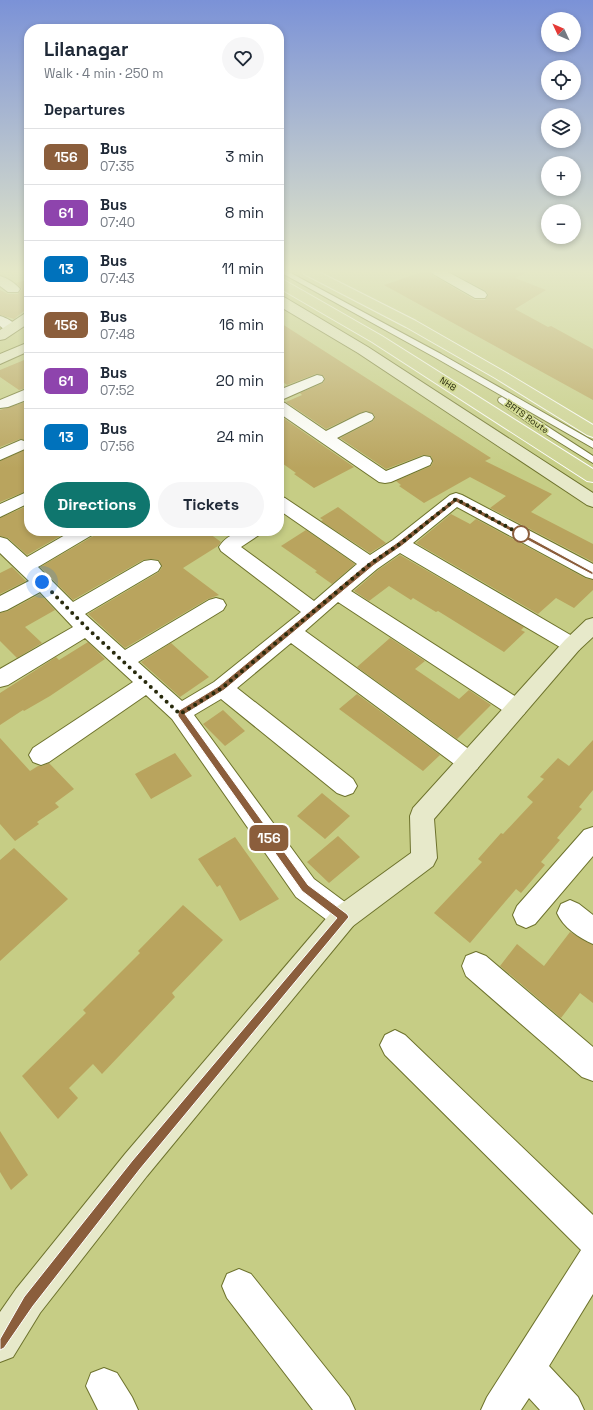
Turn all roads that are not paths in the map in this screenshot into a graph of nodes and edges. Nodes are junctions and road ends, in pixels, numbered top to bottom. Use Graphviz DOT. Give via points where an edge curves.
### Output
graph roads {
  1 [pos="23,337"];
  2 [pos="341,337"];
  3 [pos="373,337"];
  4 [pos="405,337"];
  5 [pos="433,337"];
  6 [pos="24,342"];
  7 [pos="0,347"];
  8 [pos="24,348"];
  9 [pos="0,354"];
  10 [pos="24,355"];
  11 [pos="0,360"];
  12 [pos="0,366"];
  13 [pos="463,370"];
  14 [pos="317,379"];
  15 [pos="284,394"];
  16 [pos="24,395"];
  17 [pos="3,404"];
  18 [pos="284,409"];
  19 [pos="366,417"];
  20 [pos="593,432"];
  21 [pos="325,438"];
  22 [pos="21,445"];
  23 [pos="593,445"];
  24 [pos="0,455"];
  25 [pos="593,460"];
  26 [pos="424,461"];
  27 [pos="593,477"];
  28 [pos="24,498"];
  29 [pos="593,501"];
  30 [pos="284,509"];
  31 [pos="0,510"];
  32 [pos="77,536"];
  33 [pos="245,536"];
  34 [pos="0,544"];
  35 [pos="400,544"];
  36 [pos="370,564"];
  37 [pos="26,566"];
  38 [pos="151,566"];
  39 [pos="593,572"];
  40 [pos="42,582"];
  41 [pos="337,592"];
  42 [pos="0,605"];
  43 [pos="216,605"];
  44 [pos="72,612"];
  45 [pos="314,612"];
  46 [pos="593,625"];
  47 [pos="87,628"];
  48 [pos="291,632"];
  49 [pos="572,645"];
  50 [pos="123,661"];
  51 [pos="0,679"];
  52 [pos="148,683"];
  53 [pos="222,688"];
  54 [pos="516,708"];
  55 [pos="180,714"];
  56 [pos="41,755"];
  57 [pos="469,762"];
  58 [pos="345,786"];
  59 [pos="593,838"];
  60 [pos="570,913"];
  61 [pos="526,915"];
  62 [pos="344,917"];
  63 [pos="593,931"];
  64 [pos="476,966"];
  65 [pos="395,1045"];
  66 [pos="593,1066"];
  67 [pos="593,1238"];
  68 [pos="593,1262"];
  69 [pos="239,1286"];
  70 [pos="0,1344"];
  71 [pos="526,1368"];
  72 [pos="336,1410"];
  73 [pos="500,1410"];
  74 [pos="565,1410"];
  1 -- 7 [label="street"];
  2 -- 29 [label="street"];
  3 -- 27 [label="main road, NH8"];
  4 -- 13 [label="lane, BRTS Route"];
  5 -- 20 [label="main road"];
  6 -- 9 [label="street"];
  8 -- 11 [label="street"];
  10 -- 12 [label="street"];
  13 -- 23 [label="lane, BRTS Route"];
  13 -- 25 [label="lane, BRTS Route" via="533,422"];
  14 -- 15 [label="street"];
  16 -- 17 [label="street"];
  18 -- 21 [label="street"];
  19 -- 21 [label="street"];
  21 -- 26 [label="street" via="385,478"];
  22 -- 24 [label="street"];
  28 -- 31 [label="street"];
  30 -- 36 [label="street"];
  32 -- 37 [label="street"];
  33 -- 45 [label="street" via="228,547"];
  34 -- 37 [label="street"];
  35 -- 36 [label="street"];
  35 -- 39 [label="street" via="456,499"];
  35 -- 49 [label="street"];
  36 -- 41 [label="street"];
  37 -- 40 [label="street"];
  38 -- 44 [label="street"];
  40 -- 42 [label="street"];
  40 -- 44 [label="street"];
  41 -- 45 [label="street"];
  41 -- 54 [label="street"];
  43 -- 50 [label="street"];
  44 -- 47 [label="street"];
  45 -- 48 [label="street"];
  46 -- 49 [label="street"];
  47 -- 50 [label="street"];
  47 -- 51 [label="street"];
  48 -- 53 [label="street"];
  48 -- 57 [label="street"];
  49 -- 54 [label="street"];
  50 -- 52 [label="street"];
  52 -- 55 [label="street"];
  52 -- 56 [label="street"];
  53 -- 55 [label="street"];
  53 -- 58 [label="street"];
  54 -- 57 [label="street"];
  55 -- 62 [label="street" via="305,888"];
  57 -- 62 [label="street" via="422,816 424,858"];
  59 -- 61 [label="street"];
  60 -- 63 [label="street"];
  62 -- 70 [label="street" via="136,1165 28,1301"];
  64 -- 66 [label="street"];
  65 -- 67 [label="street"];
  68 -- 71 [label="street"];
  69 -- 72 [label="street"];
  71 -- 73 [label="street"];
  71 -- 74 [label="street"];
}
